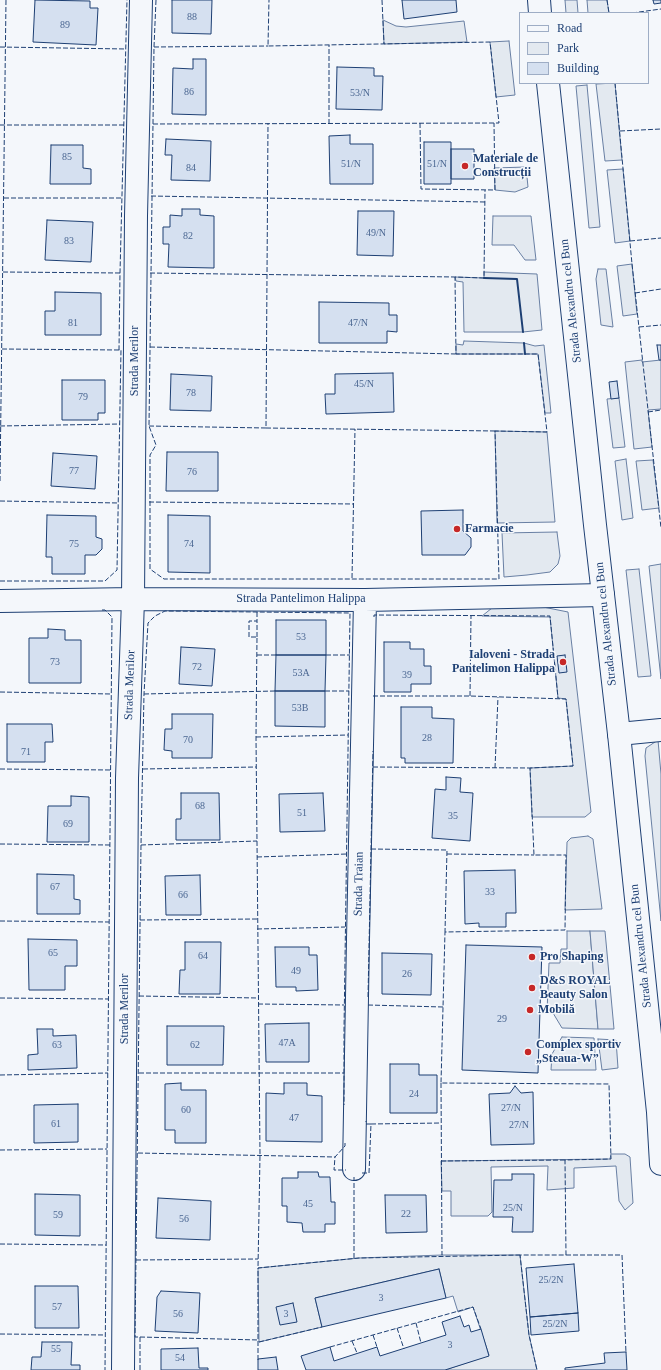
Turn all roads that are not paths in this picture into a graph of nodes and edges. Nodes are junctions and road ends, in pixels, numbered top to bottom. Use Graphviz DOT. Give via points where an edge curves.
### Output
graph roads {
  1 [pos="141,0"];
  2 [pos="539,0"];
  3 [pos="540,12"];
  4 [pos="548,84"];
  5 [pos="603,595"];
  6 [pos="133,599"];
  7 [pos="365,600"];
  8 [pos="0,601"];
  9 [pos="661,730"];
  10 [pos="619,734"];
  11 [pos="661,1164"];
  12 [pos="354,1169"];
  13 [pos="123,1370"];
  1 -- 6 [label="street, Strada Merilor" via="136,216"];
  2 -- 3 [label="street"];
  4 -- 5 [label="street, Strada Alexandru cel Bun"];
  5 -- 7 [label="street, Strada Pantelimon Halippa"];
  5 -- 10 [label="street, Strada Alexandru cel Bun"];
  6 -- 7 [label="street, Strada Pantelimon Halippa"];
  6 -- 8 [label="street, Strada Pantelimon Halippa"];
  6 -- 13 [label="street, Strada Merilor" via="127,778"];
  7 -- 12 [label="street, Strada Traian"];
  9 -- 10 [label="street"];
  10 -- 11 [label="street, Strada Alexandru cel Bun" via="658,1112"];
}
